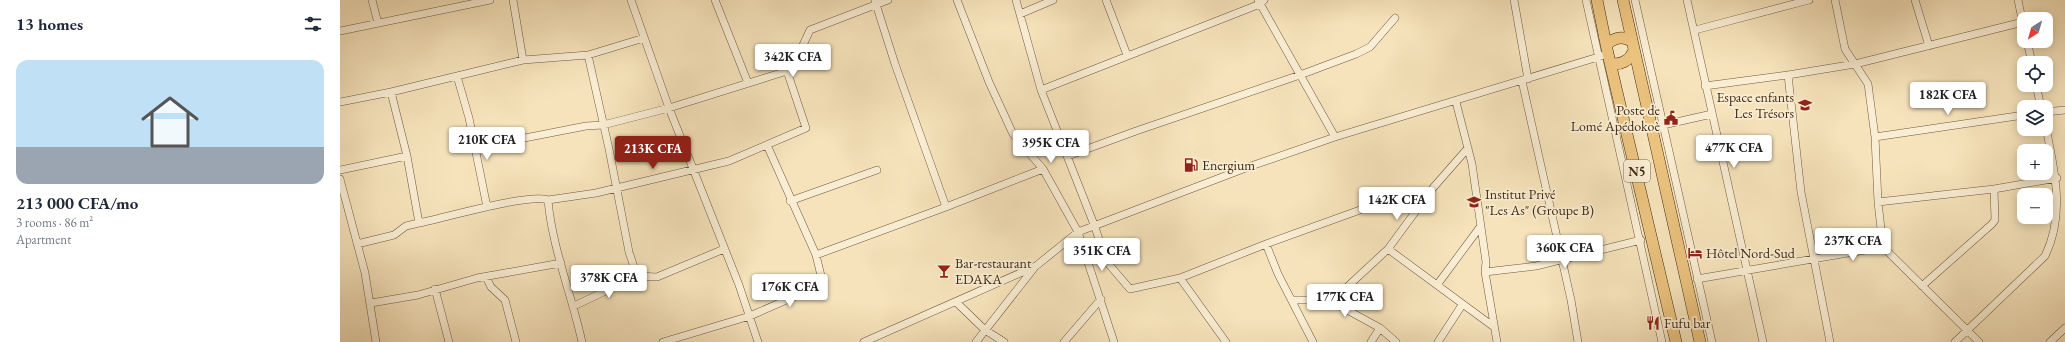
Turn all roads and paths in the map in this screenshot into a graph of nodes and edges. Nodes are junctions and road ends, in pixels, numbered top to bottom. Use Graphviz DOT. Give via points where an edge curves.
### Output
graph roads {
  1 [pos="372,0"];
  2 [pos="490,0"];
  3 [pos="513,0"];
  4 [pos="631,0"];
  5 [pos="715,0"];
  6 [pos="888,0"];
  7 [pos="957,0"];
  8 [pos="1016,0"];
  9 [pos="1053,0"];
  10 [pos="1106,0"];
  11 [pos="1514,0"];
  12 [pos="1586,0"];
  13 [pos="1597,0"];
  14 [pos="1623,0"];
  15 [pos="1635,0"];
  16 [pos="1687,0"];
  17 [pos="1809,0"];
  18 [pos="1835,0"];
  19 [pos="1915,0"];
  20 [pos="2018,0"];
  21 [pos="1261,1"];
  22 [pos="875,2"];
  23 [pos="2020,12"];
  24 [pos="1020,14"];
  25 [pos="1395,18"];
  26 [pos="378,23"];
  27 [pos="2017,26"];
  28 [pos="1695,30"];
  29 [pos="340,31"];
  30 [pos="644,38"];
  31 [pos="1632,46"];
  32 [pos="1929,46"];
  33 [pos="1606,54"];
  34 [pos="588,55"];
  35 [pos="1127,55"];
  36 [pos="523,60"];
  37 [pos="1854,64"];
  38 [pos="787,71"];
  39 [pos="1300,75"];
  40 [pos="1788,75"];
  41 [pos="457,76"];
  42 [pos="1525,80"];
  43 [pos="748,83"];
  44 [pos="1706,86"];
  45 [pos="1041,90"];
  46 [pos="391,92"];
  47 [pos="340,102"];
  48 [pos="1456,102"];
  49 [pos="669,108"];
  50 [pos="2065,110"];
  51 [pos="2053,111"];
  52 [pos="1712,114"];
  53 [pos="2017,116"];
  54 [pos="603,125"];
  55 [pos="1663,125"];
  56 [pos="2048,136"];
  57 [pos="1335,137"];
  58 [pos="1875,137"];
  59 [pos="474,145"];
  60 [pos="767,145"];
  61 [pos="1468,148"];
  62 [pos="407,156"];
  63 [pos="1068,156"];
  64 [pos="1043,169"];
  65 [pos="340,170"];
  66 [pos="694,170"];
  67 [pos="877,170"];
  68 [pos="2057,178"];
  69 [pos="340,179"];
  70 [pos="616,187"];
  71 [pos="1994,189"];
  72 [pos="548,200"];
  73 [pos="790,201"];
  74 [pos="1878,202"];
  75 [pos="487,207"];
  76 [pos="946,207"];
  77 [pos="1360,210"];
  78 [pos="419,223"];
  79 [pos="1095,227"];
  80 [pos="1480,227"];
  81 [pos="1078,232"];
  82 [pos="1641,240"];
  83 [pos="357,244"];
  84 [pos="1266,244"];
  85 [pos="1883,247"];
  86 [pos="724,249"];
  87 [pos="1388,249"];
  88 [pos="816,255"];
  89 [pos="1562,260"];
  90 [pos="1814,260"];
  91 [pos="560,263"];
  92 [pos="1036,266"];
  93 [pos="1747,271"];
  94 [pos="1485,272"];
  95 [pos="637,276"];
  96 [pos="486,277"];
  97 [pos="1180,278"];
  98 [pos="1697,279"];
  99 [pos="1437,285"];
  100 [pos="1922,286"];
  101 [pos="435,289"];
  102 [pos="1101,299"];
  103 [pos="1292,300"];
  104 [pos="1332,301"];
  105 [pos="956,302"];
  106 [pos="371,303"];
  107 [pos="1462,305"];
  108 [pos="574,306"];
  109 [pos="750,316"];
  110 [pos="1494,327"];
  111 [pos="1380,328"];
  112 [pos="2065,328"];
  113 [pos="985,330"];
  114 [pos="1968,330"];
  115 [pos="1310,341"];
  116 [pos="376,342"];
  117 [pos="449,342"];
  118 [pos="516,342"];
  119 [pos="582,342"];
  120 [pos="663,342"];
  121 [pos="758,342"];
  122 [pos="864,342"];
  123 [pos="976,342"];
  124 [pos="1004,342"];
  125 [pos="1064,342"];
  126 [pos="1114,342"];
  127 [pos="1226,342"];
  128 [pos="1371,342"];
  129 [pos="1396,342"];
  130 [pos="1438,342"];
  131 [pos="1497,342"];
  132 [pos="1578,342"];
  133 [pos="1662,342"];
  134 [pos="1676,342"];
  135 [pos="1700,342"];
  136 [pos="1712,342"];
  137 [pos="1763,342"];
  138 [pos="1830,342"];
  139 [pos="1955,342"];
  140 [pos="1979,342"];
  141 [pos="2050,342"];
  1 -- 26 [label="street"];
  2 -- 26 [label="street"];
  3 -- 36 [label="street"];
  4 -- 30 [label="street"];
  5 -- 43 [label="street"];
  6 -- 22 [label="street"];
  7 -- 64 [label="street" via="1013,134"];
  8 -- 24 [label="street"];
  9 -- 24 [label="street"];
  10 -- 35 [label="street"];
  11 -- 42 [label="street"];
  12 -- 33 [label="street"];
  13 -- 33 [label="highway, N5"];
  14 -- 31 [label="highway, N5"];
  15 -- 55 [label="street"];
  16 -- 28 [label="street"];
  17 -- 28 [label="street"];
  18 -- 37 [label="street" via="1845,49"];
  19 -- 32 [label="street"];
  20 -- 23 [label="street"];
  21 -- 35 [label="street"];
  21 -- 39 [label="street"];
  22 -- 38 [label="street" via="810,30 797,58"];
  22 -- 76 [label="street" via="894,64"];
  24 -- 45 [label="street"];
  25 -- 39 [label="street" via="1370,47"];
  26 -- 29 [label="street"];
  27 -- 32 [label="street"];
  28 -- 44 [label="street"];
  30 -- 34 [label="street"];
  30 -- 49 [label="street"];
  31 -- 33 [label="highway" via="1625,37 1620,37"];
  31 -- 33 [label="highway" via="1630,58 1625,61 1614,64"];
  31 -- 135 [label="highway, N5"];
  32 -- 37 [label="street"];
  33 -- 42 [label="street"];
  33 -- 82 [label="street"];
  33 -- 134 [label="highway, N5"];
  34 -- 36 [label="street"];
  34 -- 54 [label="street"];
  35 -- 45 [label="street"];
  36 -- 41 [label="street"];
  37 -- 40 [label="street"];
  37 -- 58 [label="street" via="1868,84"];
  38 -- 43 [label="street"];
  38 -- 60 [label="street" via="806,128"];
  39 -- 57 [label="street"];
  39 -- 63 [label="street"];
  40 -- 44 [label="street"];
  40 -- 90 [label="street" via="1801,192"];
  41 -- 46 [label="street"];
  41 -- 59 [label="street"];
  42 -- 48 [label="street"];
  42 -- 89 [label="street"];
  43 -- 49 [label="street"];
  44 -- 52 [label="street"];
  45 -- 63 [label="street"];
  46 -- 47 [label="street"];
  46 -- 62 [label="street"];
  48 -- 57 [label="street"];
  48 -- 61 [label="street"];
  49 -- 54 [label="street"];
  49 -- 66 [label="street"];
  50 -- 51 [label="street"];
  52 -- 55 [label="street"];
  52 -- 93 [label="street"];
  53 -- 58 [label="street"];
  54 -- 59 [label="street" via="494,144"];
  54 -- 70 [label="street"];
  55 -- 98 [label="street"];
  56 -- 68 [label="street"];
  57 -- 79 [label="street" via="1251,166"];
  58 -- 74 [label="street"];
  59 -- 75 [label="street"];
  60 -- 66 [label="street" via="729,161"];
  60 -- 73 [label="street"];
  61 -- 80 [label="street" via="1477,193"];
  61 -- 87 [label="street" via="1432,189"];
  62 -- 65 [label="street"];
  62 -- 78 [label="street"];
  63 -- 79 [label="street"];
  64 -- 76 [label="street"];
  64 -- 81 [label="street"];
  66 -- 70 [label="street"];
  66 -- 86 [label="street"];
  67 -- 73 [label="street"];
  68 -- 71 [label="street"];
  68 -- 114 [label="street" via="2061,217 2048,252"];
  69 -- 83 [label="street"];
  70 -- 72 [label="street"];
  70 -- 95 [label="street" via="629,252"];
  71 -- 74 [label="street"];
  71 -- 100 [label="street" via="1995,220"];
  72 -- 75 [label="street" via="542,198"];
  72 -- 91 [label="street"];
  73 -- 88 [label="street"];
  74 -- 85 [label="street"];
  75 -- 78 [label="street"];
  76 -- 88 [label="street"];
  77 -- 84 [label="street"];
  78 -- 83 [label="street" via="406,226 394,235"];
  79 -- 81 [label="street"];
  79 -- 97 [label="street" via="1106,261 1130,289"];
  80 -- 94 [label="street" via="1486,262"];
  80 -- 99 [label="street"];
  81 -- 92 [label="street"];
  81 -- 102 [label="street"];
  82 -- 89 [label="street"];
  82 -- 133 [label="street"];
  83 -- 106 [label="street"];
  84 -- 97 [label="street"];
  84 -- 103 [label="street"];
  85 -- 90 [label="street"];
  85 -- 100 [label="street"];
  86 -- 95 [label="street" via="657,277"];
  86 -- 109 [label="street"];
  87 -- 99 [label="street"];
  87 -- 104 [label="street"];
  88 -- 109 [label="street" via="823,284"];
  89 -- 94 [label="street"];
  89 -- 132 [label="street"];
  90 -- 93 [label="street"];
  90 -- 138 [label="street"];
  91 -- 96 [label="street"];
  91 -- 108 [label="street"];
  92 -- 105 [label="street"];
  92 -- 113 [label="street"];
  93 -- 98 [label="street"];
  93 -- 137 [label="street"];
  94 -- 110 [label="street"];
  95 -- 108 [label="street"];
  96 -- 101 [label="street"];
  96 -- 118 [label="street" via="505,300"];
  97 -- 127 [label="street"];
  98 -- 136 [label="street"];
  99 -- 107 [label="street"];
  100 -- 114 [label="street"];
  101 -- 106 [label="street" via="418,295"];
  101 -- 117 [label="street"];
  102 -- 125 [label="street"];
  102 -- 126 [label="street"];
  103 -- 104 [label="street"];
  103 -- 115 [label="street"];
  104 -- 111 [label="street"];
  105 -- 113 [label="street"];
  105 -- 122 [label="street"];
  106 -- 116 [label="street"];
  107 -- 110 [label="street"];
  107 -- 130 [label="street"];
  108 -- 119 [label="street"];
  109 -- 120 [label="street"];
  109 -- 121 [label="street"];
  110 -- 131 [label="street"];
  111 -- 128 [label="street"];
  111 -- 129 [label="street"];
  112 -- 141 [label="street"];
  113 -- 123 [label="street"];
  113 -- 124 [label="street"];
  114 -- 139 [label="street"];
  114 -- 140 [label="street"];
}
